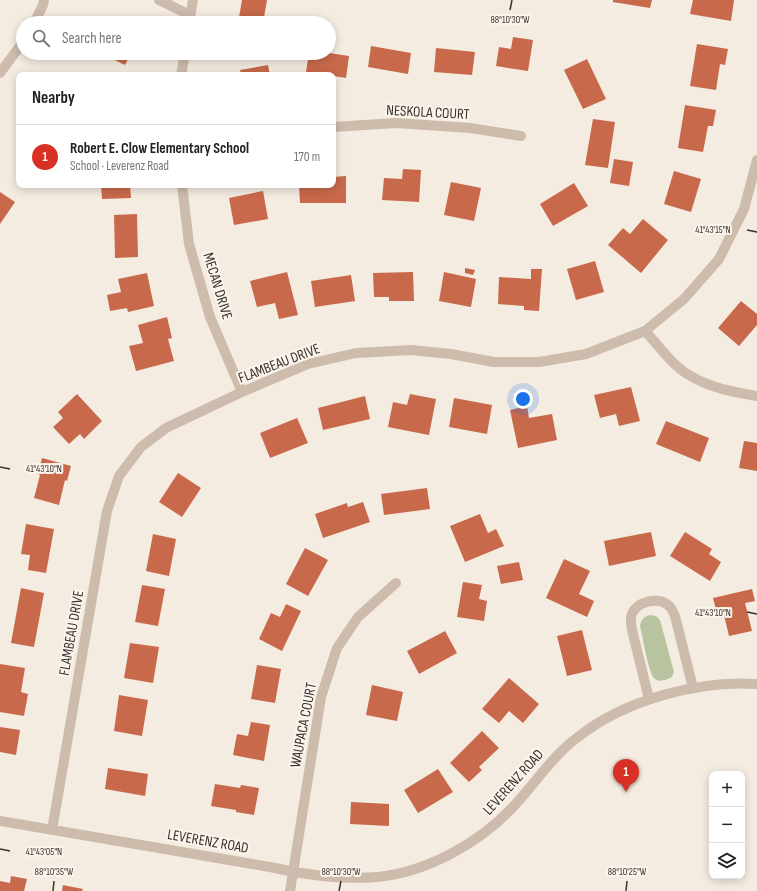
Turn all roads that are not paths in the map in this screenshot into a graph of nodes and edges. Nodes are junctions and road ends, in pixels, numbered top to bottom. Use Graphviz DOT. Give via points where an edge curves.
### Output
graph roads {
  1 [pos="44,0"];
  2 [pos="159,0"];
  3 [pos="193,0"];
  4 [pos="38,16"];
  5 [pos="185,16"];
  6 [pos="190,16"];
  7 [pos="16,51"];
  8 [pos="184,60"];
  9 [pos="182,72"];
  10 [pos="0,73"];
  11 [pos="336,127"];
  12 [pos="521,136"];
  13 [pos="757,160"];
  14 [pos="182,188"];
  15 [pos="645,331"];
  16 [pos="242,392"];
  17 [pos="757,396"];
  18 [pos="396,583"];
  19 [pos="757,684"];
  20 [pos="693,688"];
  21 [pos="649,699"];
  22 [pos="0,821"];
  23 [pos="52,830"];
  24 [pos="293,872"];
  25 [pos="290,891"];
  1 -- 4 [label="street"];
  2 -- 5 [label="street"];
  3 -- 6 [label="street"];
  7 -- 10 [label="street"];
  8 -- 9 [label="street"];
  11 -- 12 [label="street, NESKOLA COURT" via="396,123 470,128"];
  13 -- 15 [label="street, FLAMBEAU DRIVE" via="744,209 719,259 684,299"];
  14 -- 16 [label="street, MECAN DRIVE" via="193,259 210,317"];
  15 -- 16 [label="street, FLAMBEAU DRIVE" via="586,354 539,362 494,362 411,350 356,353 308,364"];
  15 -- 17 [label="street" via="688,375 706,385"];
  16 -- 23 [label="street, FLAMBEAU DRIVE" via="166,428 141,447 119,476 107,511"];
  18 -- 24 [label="street, WAUPACA COURT" via="358,617 337,648 321,697"];
  19 -- 20 [label="street, LEVERENZ ROAD" via="722,684"];
  20 -- 21 [label="street, LEVERENZ ROAD"];
  20 -- 21 [label="street" via="672,610 661,602 644,603 632,614 631,622"];
  21 -- 24 [label="street, LEVERENZ ROAD" via="624,709 577,737 558,754 513,807 491,828 463,848 406,872 379,877 350,878"];
  22 -- 23 [label="street, LEVERENZ ROAD"];
  23 -- 24 [label="street, LEVERENZ ROAD"];
  24 -- 25 [label="street, WAUPACA COURT"];
}
